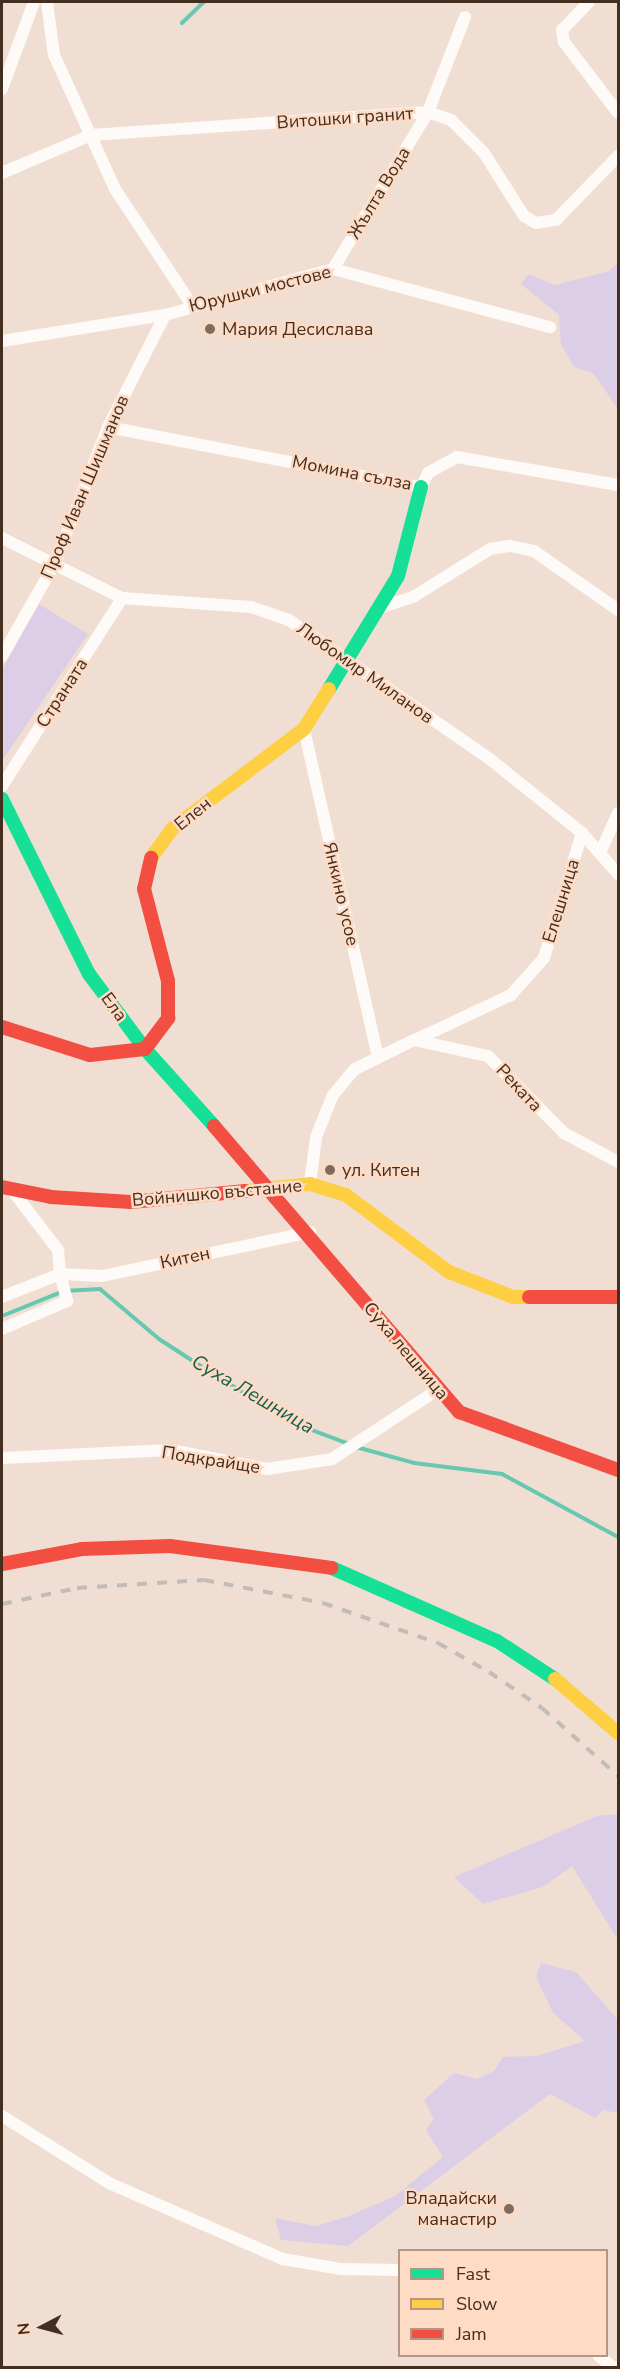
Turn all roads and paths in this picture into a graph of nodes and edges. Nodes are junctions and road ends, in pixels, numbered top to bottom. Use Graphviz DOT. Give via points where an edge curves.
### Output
graph roads {
  1 [pos="34,2"];
  2 [pos="47,2"];
  3 [pos="589,2"];
  4 [pos="465,17"];
  5 [pos="2,89"];
  6 [pos="428,112"];
  7 [pos="618,113"];
  8 [pos="91,135"];
  9 [pos="618,156"];
  10 [pos="2,173"];
  11 [pos="333,269"];
  12 [pos="191,304"];
  13 [pos="165,315"];
  14 [pos="550,327"];
  15 [pos="2,341"];
  16 [pos="108,427"];
  17 [pos="618,485"];
  18 [pos="421,487"];
  19 [pos="2,538"];
  20 [pos="54,565"];
  21 [pos="122,598"];
  22 [pos="379,608"];
  23 [pos="618,610"];
  24 [pos="2,656"];
  25 [pos="346,661"];
  26 [pos="304,729"];
  27 [pos="2,786"];
  28 [pos="2,799"];
  29 [pos="618,813"];
  30 [pos="582,833"];
  31 [pos="600,853"];
  32 [pos="618,874"];
  33 [pos="2,1027"];
  34 [pos="414,1040"];
  35 [pos="145,1049"];
  36 [pos="378,1058"];
  37 [pos="618,1162"];
  38 [pos="310,1184"];
  39 [pos="7,1188"];
  40 [pos="268,1188"];
  41 [pos="310,1232"];
  42 [pos="60,1274"];
  43 [pos="2,1296"];
  44 [pos="618,1296"];
  45 [pos="2,1329"];
  46 [pos="436,1391"];
  47 [pos="2,1458"];
  48 [pos="618,1470"];
  49 [pos="2,1564"];
  50 [pos="618,1733"];
  51 [pos="2,2116"];
  52 [pos="398,2270"];
  53 [pos="602,2357"];
  54 [pos="614,2367"];
  1 -- 5 [label="street"];
  2 -- 8 [label="street" via="54,55"];
  3 -- 7 [label="street" via="561,30 564,42"];
  4 -- 6 [label="street, Жълта Вода"];
  6 -- 8 [label="street, Витошки гранит"];
  6 -- 9 [label="street, Витошки гранит" via="451,120 484,153 524,216 536,223 556,220"];
  6 -- 11 [label="street, Жълта Вода"];
  8 -- 10 [label="street, Витошки гранит"];
  8 -- 12 [label="street" via="115,189"];
  11 -- 12 [label="street, Юрушки мостове"];
  11 -- 14 [label="street, Юрушки мостове"];
  12 -- 13 [label="street, Юрушки мостове"];
  13 -- 15 [label="street, Юрушки мостове"];
  13 -- 16 [label="street, Проф Иван Шишманов"];
  16 -- 18 [label="street, Момина сълза"];
  16 -- 20 [label="street, Проф Иван Шишманов"];
  17 -- 18 [label="street, Момина сълза" via="457,457 428,473"];
  18 -- 22 [label="main road, Елен" via="398,576"];
  19 -- 20 [label="street, Любомир Миланов"];
  20 -- 21 [label="street, Любомир Миланов"];
  20 -- 24 [label="street, Проф Иван Шишманов"];
  21 -- 25 [label="street, Любомир Миланов" via="251,607 289,620"];
  21 -- 27 [label="street, Страната"];
  22 -- 23 [label="street" via="413,597 490,549 510,546 534,552"];
  22 -- 25 [label="main road, Елен"];
  25 -- 26 [label="main road, Елен"];
  25 -- 30 [label="street, Любомир Миланов" via="491,760"];
  26 -- 35 [label="main road, Елен" via="173,828 150,859 144,889 168,981 168,1018"];
  26 -- 36 [label="street, Янкино усое"];
  28 -- 35 [label="main road, Ела" via="89,974"];
  29 -- 31 [label="street"];
  30 -- 31 [label="street, Любомир Миланов"];
  30 -- 34 [label="street, Елешница" via="544,958 511,995"];
  31 -- 32 [label="street, Любомир Миланов"];
  33 -- 35 [label="main road" via="90,1055"];
  34 -- 36 [label="street"];
  34 -- 37 [label="street, Реката" via="488,1056 564,1132"];
  35 -- 40 [label="main road, Ела"];
  36 -- 38 [label="street" via="355,1069 333,1095 316,1137"];
  38 -- 40 [label="main road, Войнишко въстание"];
  38 -- 44 [label="main road, Войнишко въстание" via="346,1195 449,1272 513,1297"];
  39 -- 40 [label="main road, Войнишко въстание" via="131,1202"];
  39 -- 42 [label="street" via="58,1250"];
  40 -- 41 [label="main road, Суха лешница"];
  41 -- 42 [label="street, Китен" via="102,1276"];
  41 -- 46 [label="main road, Суха лешница"];
  42 -- 43 [label="street, Китен"];
  42 -- 45 [label="street" via="67,1301"];
  46 -- 47 [label="street, Подкрайще" via="360,1437 332,1459 267,1469 171,1450"];
  46 -- 48 [label="main road, Суха лешница" via="459,1412"];
  49 -- 50 [label="main road" via="82,1549 170,1546 327,1566 411,1599 497,1641 562,1684"];
  51 -- 52 [label="street" via="111,2184 283,2259 341,2269"];
  53 -- 54 [label="street"];
}
